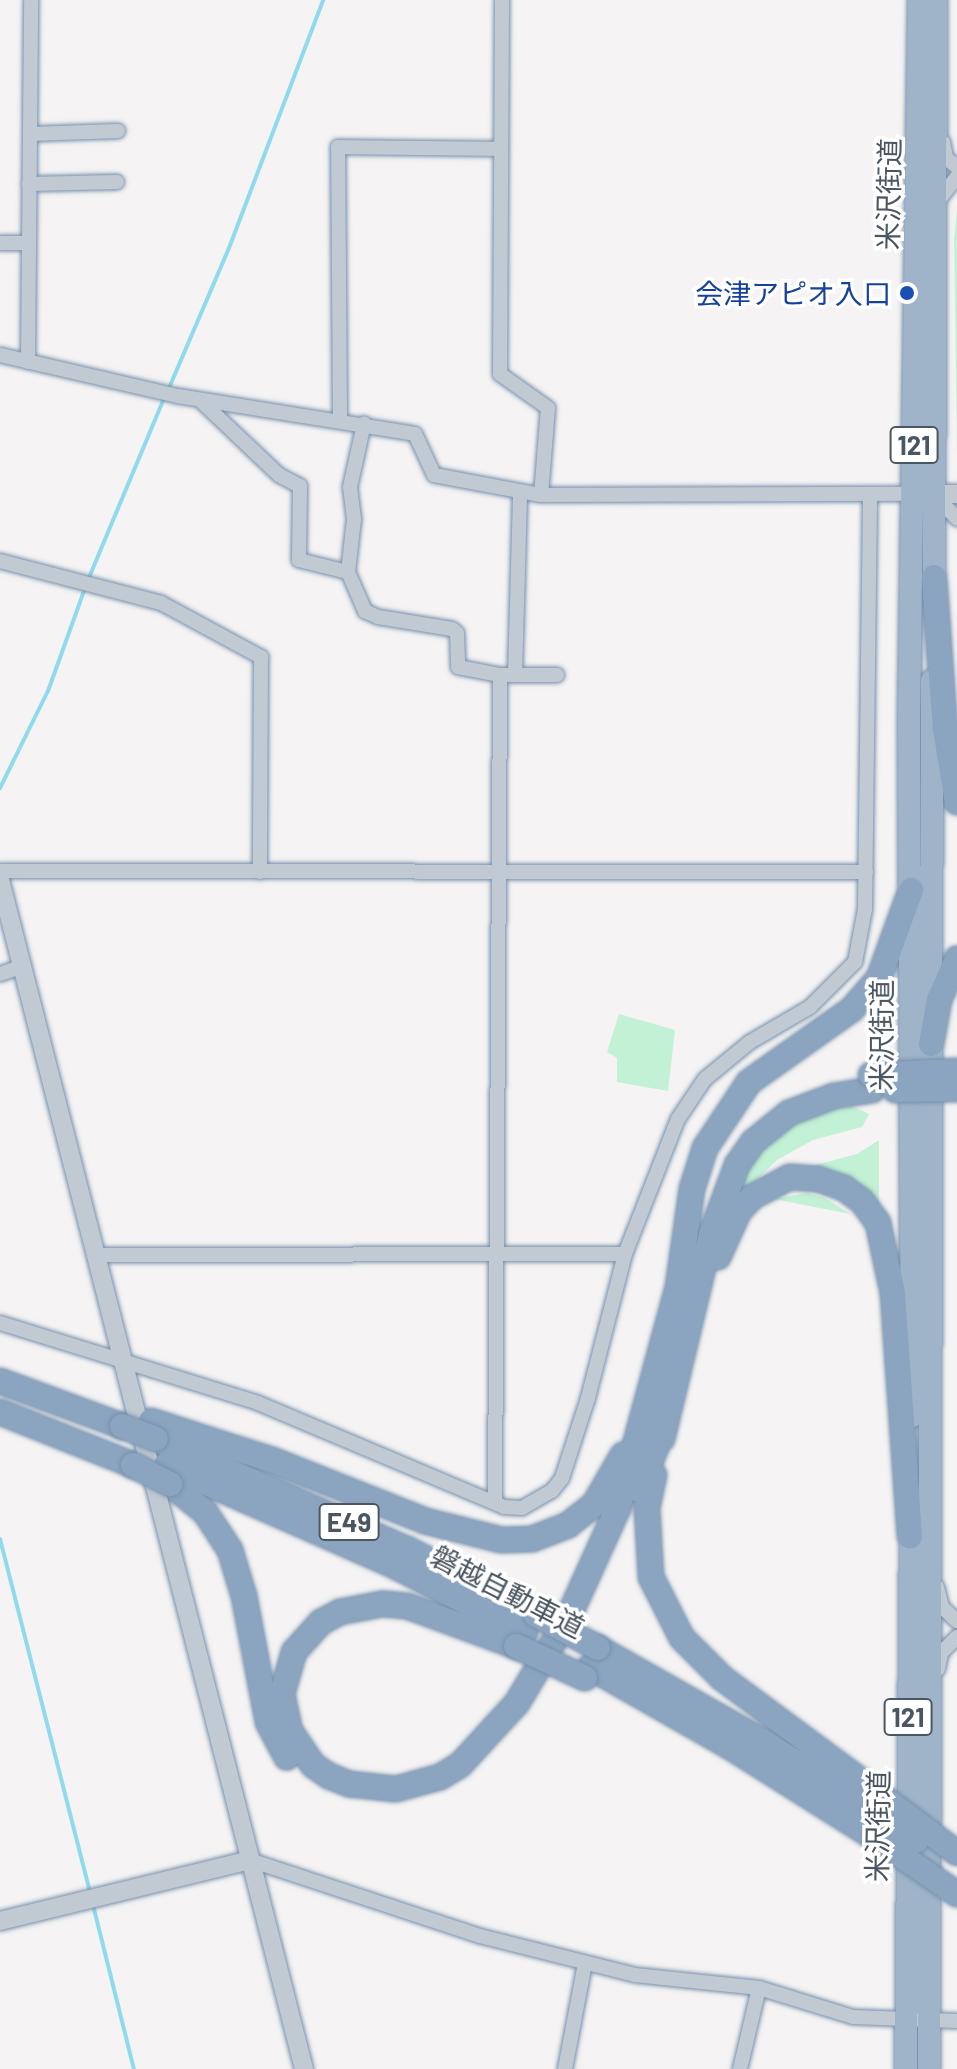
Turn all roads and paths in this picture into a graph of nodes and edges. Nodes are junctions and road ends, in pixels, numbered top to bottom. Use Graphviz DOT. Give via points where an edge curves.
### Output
graph roads {
  1 [pos="31,0"];
  2 [pos="502,0"];
  3 [pos="919,0"];
  4 [pos="936,0"];
  5 [pos="936,75"];
  6 [pos="118,131"];
  7 [pos="30,134"];
  8 [pos="500,149"];
  9 [pos="957,167"];
  10 [pos="957,177"];
  11 [pos="117,182"];
  12 [pos="29,184"];
  13 [pos="936,212"];
  14 [pos="0,243"];
  15 [pos="29,243"];
  16 [pos="0,355"];
  17 [pos="28,362"];
  18 [pos="201,401"];
  19 [pos="340,419"];
  20 [pos="364,424"];
  21 [pos="520,494"];
  22 [pos="870,494"];
  23 [pos="935,494"];
  24 [pos="541,495"];
  25 [pos="957,519"];
  26 [pos="0,561"];
  27 [pos="348,572"];
  28 [pos="934,577"];
  29 [pos="507,675"];
  30 [pos="557,675"];
  31 [pos="957,802"];
  32 [pos="0,871"];
  33 [pos="499,871"];
  34 [pos="260,872"];
  35 [pos="866,872"];
  36 [pos="0,880"];
  37 [pos="911,890"];
  38 [pos="957,959"];
  39 [pos="23,966"];
  40 [pos="0,974"];
  41 [pos="931,1044"];
  42 [pos="957,1071"];
  43 [pos="872,1083"];
  44 [pos="957,1089"];
  45 [pos="497,1254"];
  46 [pos="625,1254"];
  47 [pos="96,1255"];
  48 [pos="689,1290"];
  49 [pos="0,1323"];
  50 [pos="124,1360"];
  51 [pos="0,1374"];
  52 [pos="0,1381"];
  53 [pos="0,1402"];
  54 [pos="33,1404"];
  55 [pos="0,1412"];
  56 [pos="656,1418"];
  57 [pos="154,1430"];
  58 [pos="168,1474"];
  59 [pos="495,1499"];
  60 [pos="910,1536"];
  61 [pos="931,1552"];
  62 [pos="957,1621"];
  63 [pos="526,1631"];
  64 [pos="957,1637"];
  65 [pos="591,1665"];
  66 [pos="929,1777"];
  67 [pos="879,1817"];
  68 [pos="957,1853"];
  69 [pos="250,1860"];
  70 [pos="957,1869"];
  71 [pos="957,1894"];
  72 [pos="0,1921"];
  73 [pos="585,1963"];
  74 [pos="759,1988"];
  75 [pos="906,2019"];
  76 [pos="930,2020"];
  77 [pos="957,2021"];
  78 [pos="304,2069"];
  79 [pos="565,2069"];
  80 [pos="740,2069"];
  81 [pos="906,2069"];
  82 [pos="929,2069"];
  1 -- 7 [label="street"];
  2 -- 8 [label="street"];
  3 -- 23 [label="highway, 米沢街道 / 121"];
  4 -- 5 [label="highway, 米沢街道 / 121"];
  5 -- 9 [label="street" via="943,149"];
  5 -- 13 [label="highway, 米沢街道 / 121"];
  6 -- 7 [label="street"];
  7 -- 12 [label="street"];
  8 -- 19 [label="street" via="338,147"];
  8 -- 24 [label="street" via="500,374 548,408"];
  10 -- 13 [label="street" via="942,191"];
  11 -- 12 [label="street"];
  12 -- 15 [label="street"];
  13 -- 23 [label="highway, 米沢街道 / 121"];
  14 -- 15 [label="street"];
  15 -- 17 [label="street"];
  16 -- 17 [label="street"];
  17 -- 18 [label="street"];
  18 -- 19 [label="street"];
  18 -- 27 [label="street" via="279,475 300,486 299,560"];
  19 -- 20 [label="street"];
  20 -- 21 [label="street" via="415,434 434,475"];
  20 -- 27 [label="street" via="350,487 354,519"];
  21 -- 24 [label="street"];
  21 -- 29 [label="street"];
  22 -- 23 [label="street"];
  22 -- 24 [label="street"];
  22 -- 35 [label="street"];
  23 -- 25 [label="street"];
  23 -- 28 [label="highway, 米沢街道 / 121"];
  23 -- 37 [label="highway, 米沢街道 / 121"];
  26 -- 34 [label="street" via="161,603 261,657"];
  27 -- 29 [label="street" via="365,611 452,629 457,633 458,667"];
  28 -- 31 [label="highway" via="945,729"];
  28 -- 41 [label="highway, 米沢街道 / 121"];
  29 -- 30 [label="street"];
  29 -- 33 [label="street"];
  32 -- 34 [label="street"];
  33 -- 34 [label="street"];
  33 -- 35 [label="street"];
  33 -- 45 [label="street"];
  35 -- 46 [label="street" via="855,962 810,1007 750,1042 705,1079 661,1153"];
  36 -- 39 [label="street"];
  37 -- 48 [label="highway" via="879,978 852,1009 749,1082 720,1118 692,1189"];
  37 -- 60 [label="highway, 米沢街道 / 121"];
  38 -- 41 [label="highway" via="939,1000"];
  39 -- 40 [label="street"];
  39 -- 47 [label="street"];
  41 -- 61 [label="highway, 米沢街道 / 121"];
  42 -- 43 [label="highway, bridge"];
  43 -- 44 [label="highway, bridge"];
  43 -- 48 [label="highway" via="803,1106 753,1142 723,1192"];
  45 -- 46 [label="street"];
  45 -- 47 [label="street"];
  45 -- 59 [label="street"];
  46 -- 59 [label="street" via="562,1478 552,1491 522,1508 504,1507"];
  47 -- 50 [label="street"];
  48 -- 56 [label="highway"];
  48 -- 60 [label="highway" via="739,1211 771,1185 790,1177 818,1179 862,1201 883,1235 889,1264"];
  49 -- 50 [label="street"];
  50 -- 59 [label="street" via="258,1403"];
  50 -- 69 [label="street"];
  51 -- 54 [label="highway"];
  52 -- 54 [label="highway"];
  53 -- 54 [label="highway"];
  54 -- 55 [label="highway"];
  54 -- 57 [label="highway" via="120,1418"];
  54 -- 58 [label="highway, bridge"];
  56 -- 57 [label="highway" via="594,1505 551,1535 517,1540 472,1536 272,1460"];
  56 -- 58 [label="highway" via="616,1547 553,1673 512,1732 479,1766 447,1787 407,1801 342,1797 312,1781 288,1758 268,1722 230,1550 205,1512"];
  56 -- 63 [label="highway" via="596,1564 541,1668 478,1750 430,1781 372,1788 329,1776 313,1765 290,1731 282,1694 294,1652 321,1622 340,1612 382,1604 407,1606"];
  56 -- 67 [label="highway" via="646,1534 651,1577 668,1618 722,1678"];
  57 -- 63 [label="highway, 磐越自動車道 / E49" via="366,1530"];
  58 -- 63 [label="highway, 磐越自動車道 / E49" via="395,1566"];
  60 -- 75 [label="highway, 米沢街道 / 121"];
  61 -- 62 [label="street" via="938,1598"];
  61 -- 66 [label="highway, 米沢街道 / 121"];
  63 -- 65 [label="highway, 磐越自動車道 / E49, bridge"];
  63 -- 65 [label="highway, bridge"];
  64 -- 66 [label="street" via="939,1659 938,1761"];
  65 -- 67 [label="highway, 磐越自動車道 / E49" via="729,1746"];
  65 -- 67 [label="highway, 磐越自動車道 / E49" via="762,1741"];
  66 -- 76 [label="highway, 米沢街道 / 121"];
  67 -- 68 [label="highway, bridge"];
  67 -- 70 [label="highway, 磐越自動車道 / E49, bridge"];
  67 -- 71 [label="highway, 磐越自動車道 / E49, bridge"];
  69 -- 72 [label="street"];
  69 -- 73 [label="street" via="480,1936"];
  69 -- 78 [label="street"];
  73 -- 74 [label="street" via="635,1975"];
  73 -- 79 [label="street"];
  74 -- 75 [label="street" via="853,2017"];
  74 -- 80 [label="street"];
  75 -- 76 [label="street"];
  75 -- 81 [label="highway, 米沢街道 / 121"];
  76 -- 77 [label="street"];
  76 -- 82 [label="highway, 米沢街道 / 121"];
}
